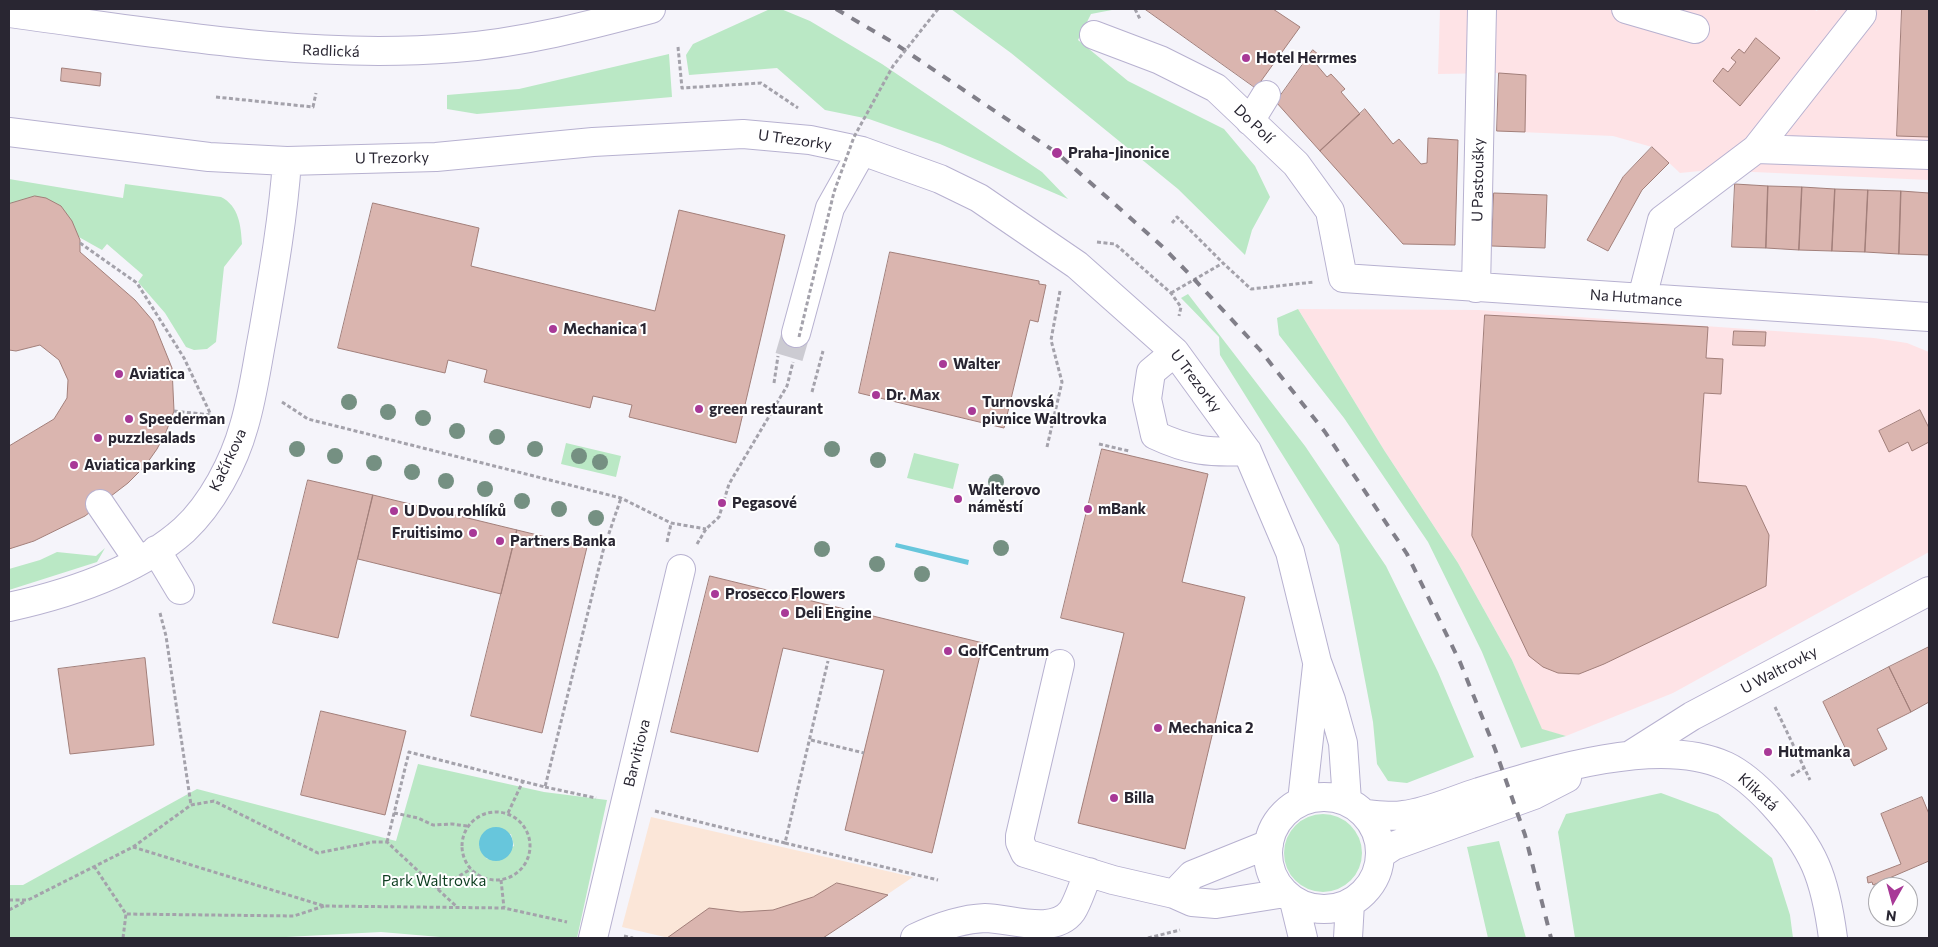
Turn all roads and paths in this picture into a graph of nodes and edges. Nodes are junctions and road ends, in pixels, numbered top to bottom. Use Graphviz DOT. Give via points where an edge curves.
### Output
graph roads {
  1 [pos="651,9"];
  2 [pos="938,9"];
  3 [pos="1482,9"];
  4 [pos="1626,9"];
  5 [pos="9,13"];
  6 [pos="1862,14"];
  7 [pos="1695,29"];
  8 [pos="1094,35"];
  9 [pos="678,47"];
  10 [pos="316,93"];
  11 [pos="1266,95"];
  12 [pos="216,97"];
  13 [pos="800,109"];
  14 [pos="1250,121"];
  15 [pos="9,132"];
  16 [pos="1756,149"];
  17 [pos="862,151"];
  18 [pos="1929,155"];
  19 [pos="287,160"];
  20 [pos="1172,223"];
  21 [pos="1096,242"];
  22 [pos="80,243"];
  23 [pos="1223,263"];
  24 [pos="1343,278"];
  25 [pos="1060,288"];
  26 [pos="1476,288"];
  27 [pos="1171,293"];
  28 [pos="1642,298"];
  29 [pos="1181,307"];
  30 [pos="1929,317"];
  31 [pos="797,342"];
  32 [pos="1176,352"];
  33 [pos="281,402"];
  34 [pos="174,410"];
  35 [pos="1099,444"];
  36 [pos="1047,447"];
  37 [pos="1117,448"];
  38 [pos="1247,451"];
  39 [pos="621,498"];
  40 [pos="100,504"];
  41 [pos="720,517"];
  42 [pos="706,529"];
  43 [pos="147,555"];
  44 [pos="681,569"];
  45 [pos="180,590"];
  46 [pos="1929,591"];
  47 [pos="9,607"];
  48 [pos="159,609"];
  49 [pos="828,661"];
  50 [pos="1317,662"];
  51 [pos="1060,664"];
  52 [pos="1771,699"];
  53 [pos="811,740"];
  54 [pos="864,753"];
  55 [pos="1631,755"];
  56 [pos="1599,761"];
  57 [pos="1804,768"];
  58 [pos="1791,776"];
  59 [pos="1810,780"];
  60 [pos="523,782"];
  61 [pos="545,787"];
  62 [pos="604,800"];
  63 [pos="1302,801"];
  64 [pos="191,805"];
  65 [pos="645,808"];
  66 [pos="1357,808"];
  67 [pos="394,813"];
  68 [pos="508,813"];
  69 [pos="467,826"];
  70 [pos="387,842"];
  71 [pos="785,843"];
  72 [pos="1268,844"];
  73 [pos="133,847"];
  74 [pos="1381,854"];
  75 [pos="94,866"];
  76 [pos="471,869"];
  77 [pos="1089,872"];
  78 [pos="500,880"];
  79 [pos="938,880"];
  80 [pos="437,889"];
  81 [pos="1174,894"];
  82 [pos="1290,897"];
  83 [pos="9,900"];
  84 [pos="28,900"];
  85 [pos="1350,903"];
  86 [pos="324,906"];
  87 [pos="458,907"];
  88 [pos="504,908"];
  89 [pos="9,910"];
  90 [pos="126,914"];
  91 [pos="587,930"];
  92 [pos="1180,930"];
  93 [pos="123,938"];
  94 [pos="915,938"];
  95 [pos="1148,938"];
  96 [pos="1303,938"];
  97 [pos="1348,938"];
  98 [pos="1833,938"];
  1 -- 5 [label="street, Radlická" via="514,41 457,48 371,52 285,49"];
  2 -- 31 [label="path, bridge" via="893,66 854,137 834,192"];
  3 -- 26 [label="street, U Pastoušky"];
  4 -- 7 [label="street"];
  6 -- 16 [label="street"];
  8 -- 14 [label="street, Do Polí" via="1160,60 1216,88"];
  9 -- 13 [label="path" via="682,88 761,83"];
  10 -- 12 [label="path" via="313,106"];
  11 -- 14 [label="street"];
  14 -- 24 [label="street, Do Polí" via="1296,164 1330,211"];
  15 -- 19 [label="street, U Trezorky" via="209,157"];
  16 -- 18 [label="street"];
  16 -- 28 [label="street" via="1662,220"];
  17 -- 19 [label="street, U Trezorky" via="810,140 743,134 593,142 436,157"];
  17 -- 31 [label="street" via="830,208"];
  17 -- 32 [label="street, U Trezorky" via="940,179 1013,219 1077,264"];
  19 -- 43 [label="street, Kačírkova" via="284,214 252,396 236,450 214,492 184,529"];
  20 -- 23 [label="path" via="1177,217"];
  21 -- 27 [label="path" via="1115,244"];
  22 -- 34 [label="path" via="137,283 184,358 211,415"];
  23 -- 24 [label="path" via="1251,289"];
  23 -- 27 [label="path"];
  24 -- 26 [label="street, Na Hutmance"];
  25 -- 36 [label="path" via="1051,340 1062,382"];
  26 -- 28 [label="street, Na Hutmance"];
  27 -- 29 [label="path"];
  28 -- 30 [label="street, Na Hutmance"];
  31 -- 41 [label="path" via="787,386 729,484"];
  32 -- 38 [label="street, U Trezorky"];
  32 -- 38 [label="street" via="1151,372 1148,399 1156,436 1182,447 1217,452"];
  33 -- 39 [label="path" via="308,419"];
  35 -- 37 [label="path"];
  38 -- 50 [label="street, U Trezorky" via="1290,552"];
  39 -- 42 [label="path" via="672,523"];
  39 -- 61 [label="path" via="603,551"];
  40 -- 43 [label="street"];
  43 -- 45 [label="street"];
  43 -- 47 [label="street, Kačírkova" via="88,584 46,599"];
  44 -- 91 [label="street, Barvitiova"];
  46 -- 55 [label="street, U Waltrovky" via="1692,716"];
  48 -- 64 [label="path" via="166,636"];
  49 -- 53 [label="path"];
  50 -- 63 [label="street, U Trezorky"];
  50 -- 66 [label="street, U Trezorky" via="1343,743"];
  51 -- 77 [label="street" via="1020,842 1025,853 1031,856"];
  52 -- 57 [label="path"];
  53 -- 54 [label="path"];
  53 -- 71 [label="path"];
  55 -- 56 [label="street, Klikatá"];
  55 -- 98 [label="street, Klikatá" via="1679,754 1717,762 1735,771 1765,796 1813,857"];
  56 -- 66 [label="street, Klikatá" via="1543,772 1405,815"];
  56 -- 74 [label="street, Klikatá" via="1534,795 1393,846"];
  57 -- 58 [label="path"];
  57 -- 59 [label="path"];
  60 -- 61 [label="path"];
  60 -- 67 [label="path" via="408,752"];
  60 -- 68 [label="path"];
  61 -- 62 [label="path"];
  63 -- 66 [label="street, Klikatá" via="1333,797"];
  63 -- 72 [label="street, Klikatá" via="1286,811"];
  64 -- 70 [label="path" via="214,801 318,853"];
  64 -- 73 [label="path"];
  65 -- 71 [label="path"];
  66 -- 74 [label="street" via="1374,826"];
  67 -- 69 [label="path" via="433,825"];
  67 -- 70 [label="path"];
  68 -- 69 [label="path" via="490,811"];
  68 -- 78 [label="path" via="524,825 531,844 526,864 519,872"];
  69 -- 76 [label="path" via="461,846 462,856"];
  70 -- 80 [label="path"];
  71 -- 79 [label="path"];
  72 -- 81 [label="street" via="1192,875"];
  72 -- 82 [label="street" via="1274,878"];
  73 -- 75 [label="path"];
  73 -- 86 [label="path"];
  74 -- 85 [label="street" via="1369,887"];
  75 -- 84 [label="path"];
  75 -- 90 [label="path"];
  76 -- 78 [label="path" via="482,877"];
  76 -- 80 [label="path"];
  77 -- 81 [label="street"];
  77 -- 94 [label="street" via="1072,911 1057,921 1035,925 984,918 937,928"];
  78 -- 88 [label="path"];
  80 -- 87 [label="path"];
  81 -- 82 [label="street" via="1192,902 1216,904"];
  82 -- 85 [label="street" via="1325,910"];
  82 -- 96 [label="street"];
  83 -- 84 [label="path"];
  84 -- 89 [label="path"];
  85 -- 97 [label="street"];
  86 -- 87 [label="path"];
  86 -- 90 [label="path" via="294,916"];
  87 -- 88 [label="path"];
  88 -- 91 [label="path"];
  90 -- 93 [label="path"];
  92 -- 95 [label="path"];
}
